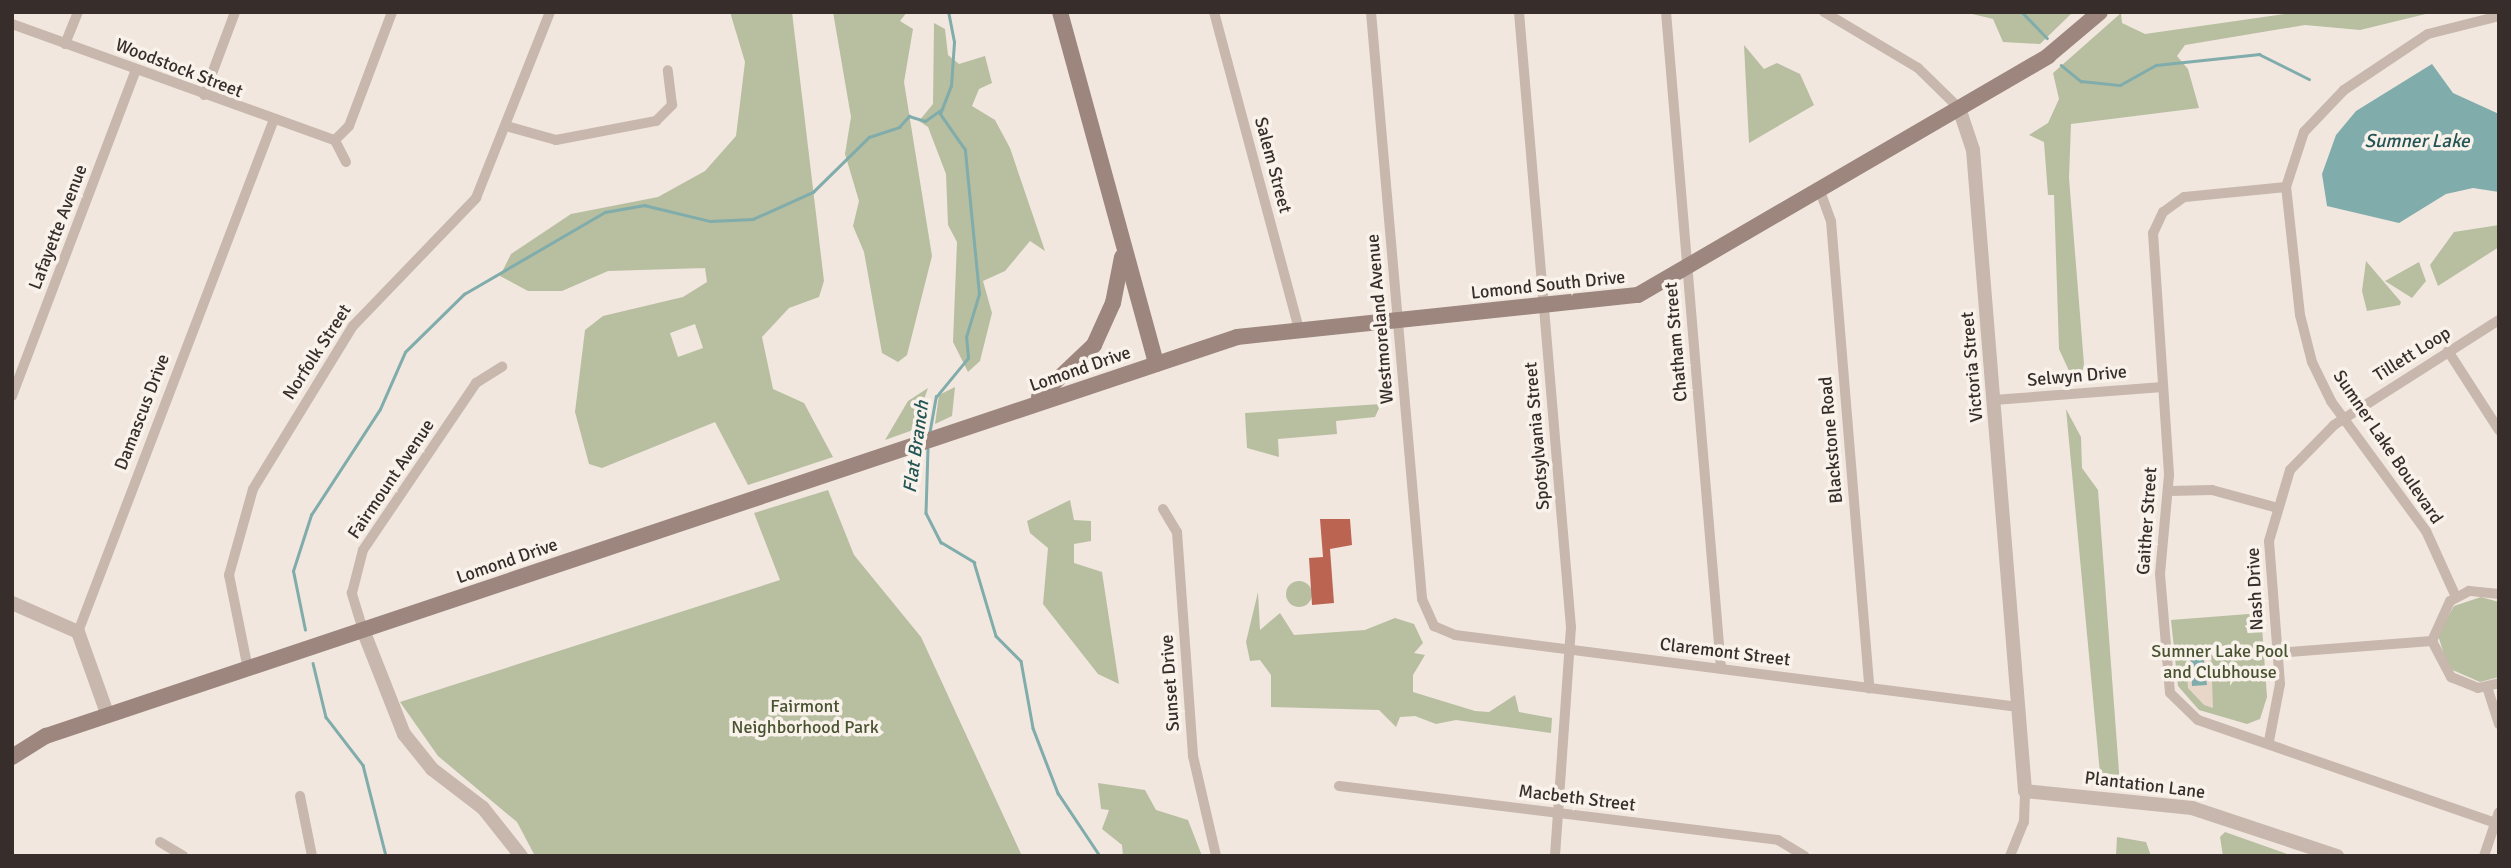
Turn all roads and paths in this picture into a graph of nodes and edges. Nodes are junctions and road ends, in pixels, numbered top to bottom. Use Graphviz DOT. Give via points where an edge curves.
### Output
graph roads {
  1 [pos="78,12"];
  2 [pos="235,12"];
  3 [pos="392,12"];
  4 [pos="550,12"];
  5 [pos="1060,12"];
  6 [pos="1214,12"];
  7 [pos="1371,12"];
  8 [pos="1519,12"];
  9 [pos="1666,12"];
  10 [pos="1824,12"];
  11 [pos="2100,12"];
  12 [pos="2495,15"];
  13 [pos="12,24"];
  14 [pos="65,44"];
  15 [pos="136,70"];
  16 [pos="668,70"];
  17 [pos="204,95"];
  18 [pos="1959,108"];
  19 [pos="273,122"];
  20 [pos="506,126"];
  21 [pos="335,141"];
  22 [pos="346,162"];
  23 [pos="2286,187"];
  24 [pos="1819,191"];
  25 [pos="1123,244"];
  26 [pos="1688,269"];
  27 [pos="1544,305"];
  28 [pos="1397,318"];
  29 [pos="2499,320"];
  30 [pos="1298,326"];
  31 [pos="2448,351"];
  32 [pos="1156,364"];
  33 [pos="502,367"];
  34 [pos="2163,387"];
  35 [pos="12,396"];
  36 [pos="1994,400"];
  37 [pos="1018,410"];
  38 [pos="2344,418"];
  39 [pos="2499,430"];
  40 [pos="2170,492"];
  41 [pos="2274,507"];
  42 [pos="1163,509"];
  43 [pos="2499,594"];
  44 [pos="2456,597"];
  45 [pos="12,603"];
  46 [pos="1431,622"];
  47 [pos="363,630"];
  48 [pos="78,632"];
  49 [pos="2432,641"];
  50 [pos="1572,650"];
  51 [pos="2277,653"];
  52 [pos="248,668"];
  53 [pos="1721,669"];
  54 [pos="2493,685"];
  55 [pos="1869,688"];
  56 [pos="2018,707"];
  57 [pos="108,716"];
  58 [pos="2499,724"];
  59 [pos="2269,741"];
  60 [pos="12,757"];
  61 [pos="1339,786"];
  62 [pos="2025,791"];
  63 [pos="300,796"];
  64 [pos="1561,814"];
  65 [pos="2498,819"];
  66 [pos="159,842"];
  67 [pos="183,856"];
  68 [pos="312,856"];
  69 [pos="521,856"];
  70 [pos="1216,856"];
  71 [pos="1555,856"];
  72 [pos="1805,856"];
  73 [pos="2010,856"];
  74 [pos="2337,856"];
  75 [pos="2484,856"];
  1 -- 14 [label="street"];
  2 -- 17 [label="street"];
  3 -- 21 [label="street" via="349,126"];
  4 -- 20 [label="street, Norfolk Street"];
  5 -- 25 [label="main road, Lomond Drive"];
  6 -- 30 [label="street, Salem Street"];
  7 -- 28 [label="street, Westmoreland Avenue"];
  8 -- 27 [label="street, Spotsylvania Street"];
  9 -- 26 [label="street, Chatham Street"];
  10 -- 18 [label="street, Victoria Street" via="1918,68"];
  11 -- 18 [label="main road, Lomond South Drive" via="2053,53"];
  12 -- 23 [label="street, Sumner Lake Boulevard" via="2453,23 2407,44 2327,103 2304,132"];
  13 -- 14 [label="street, Woodstock Street"];
  14 -- 15 [label="street, Woodstock Street"];
  15 -- 17 [label="street, Woodstock Street"];
  15 -- 35 [label="street, Lafayette Avenue"];
  16 -- 20 [label="street" via="672,105 656,121 556,140"];
  17 -- 19 [label="street, Woodstock Street"];
  18 -- 24 [label="main road, Lomond South Drive"];
  18 -- 36 [label="street, Victoria Street" via="1973,149"];
  19 -- 21 [label="street, Woodstock Street"];
  19 -- 48 [label="street, Damascus Drive"];
  20 -- 52 [label="street, Norfolk Street" via="476,198 353,326 253,489 229,575"];
  21 -- 22 [label="street"];
  23 -- 34 [label="street, Gaither Street" via="2192,194 2159,218 2152,247"];
  23 -- 38 [label="street, Sumner Lake Boulevard" via="2304,337"];
  24 -- 26 [label="main road, Lomond South Drive"];
  24 -- 55 [label="street, Blackstone Road" via="1831,221"];
  25 -- 32 [label="main road, Lomond Drive"];
  25 -- 37 [label="main road, Lomond Drive" via="1113,303 1094,345 1068,376"];
  26 -- 27 [label="main road, Lomond South Drive" via="1638,295"];
  26 -- 53 [label="street, Chatham Street"];
  27 -- 28 [label="main road, Lomond South Drive"];
  27 -- 50 [label="street, Spotsylvania Street"];
  28 -- 30 [label="main road, Lomond South Drive"];
  28 -- 46 [label="street, Westmoreland Avenue" via="1422,599"];
  29 -- 31 [label="street, Tillett Loop"];
  30 -- 32 [label="main road, Lomond South Drive" via="1250,333"];
  31 -- 38 [label="street, Tillett Loop"];
  31 -- 39 [label="street"];
  32 -- 37 [label="main road, Lomond Drive"];
  33 -- 47 [label="street, Fairmount Avenue" via="476,383 363,550 352,593"];
  34 -- 36 [label="street, Selwyn Drive"];
  34 -- 40 [label="street, Gaither Street"];
  36 -- 56 [label="street, Victoria Street"];
  37 -- 47 [label="main road, Lomond Drive"];
  38 -- 41 [label="street, Nash Drive" via="2298,458"];
  38 -- 44 [label="street, Sumner Lake Boulevard" via="2426,531"];
  40 -- 41 [label="street" via="2212,490"];
  40 -- 59 [label="street, Gaither Street" via="2160,573 2170,693 2189,716"];
  41 -- 51 [label="street, Nash Drive" via="2268,568"];
  42 -- 70 [label="street, Sunset Drive" via="1177,532 1195,766"];
  43 -- 44 [label="street" via="2479,590"];
  44 -- 49 [label="street" via="2439,613"];
  45 -- 48 [label="street"];
  46 -- 50 [label="street, Claremont Street" via="1455,635"];
  47 -- 52 [label="main road, Lomond Drive"];
  47 -- 69 [label="street" via="404,734 432,769 483,808"];
  48 -- 57 [label="street"];
  49 -- 51 [label="street"];
  49 -- 54 [label="street" via="2451,677"];
  50 -- 53 [label="street, Claremont Street"];
  50 -- 64 [label="street, Spotsylvania Street"];
  51 -- 59 [label="street, Nash Drive" via="2278,706"];
  52 -- 57 [label="main road, Lomond Drive"];
  53 -- 55 [label="street, Claremont Street"];
  54 -- 58 [label="street"];
  55 -- 56 [label="street, Claremont Street"];
  56 -- 62 [label="street, Victoria Street"];
  57 -- 60 [label="main road, Lomond Drive" via="46,736"];
  59 -- 65 [label="street, Gaither Street"];
  61 -- 64 [label="street, Macbeth Street"];
  62 -- 73 [label="street" via="2024,822"];
  62 -- 74 [label="street, Plantation Lane" via="2192,808"];
  63 -- 68 [label="street"];
  64 -- 71 [label="street, Spotsylvania Street"];
  64 -- 72 [label="street, Macbeth Street" via="1779,840"];
  65 -- 75 [label="street"];
  66 -- 67 [label="street"];
}
